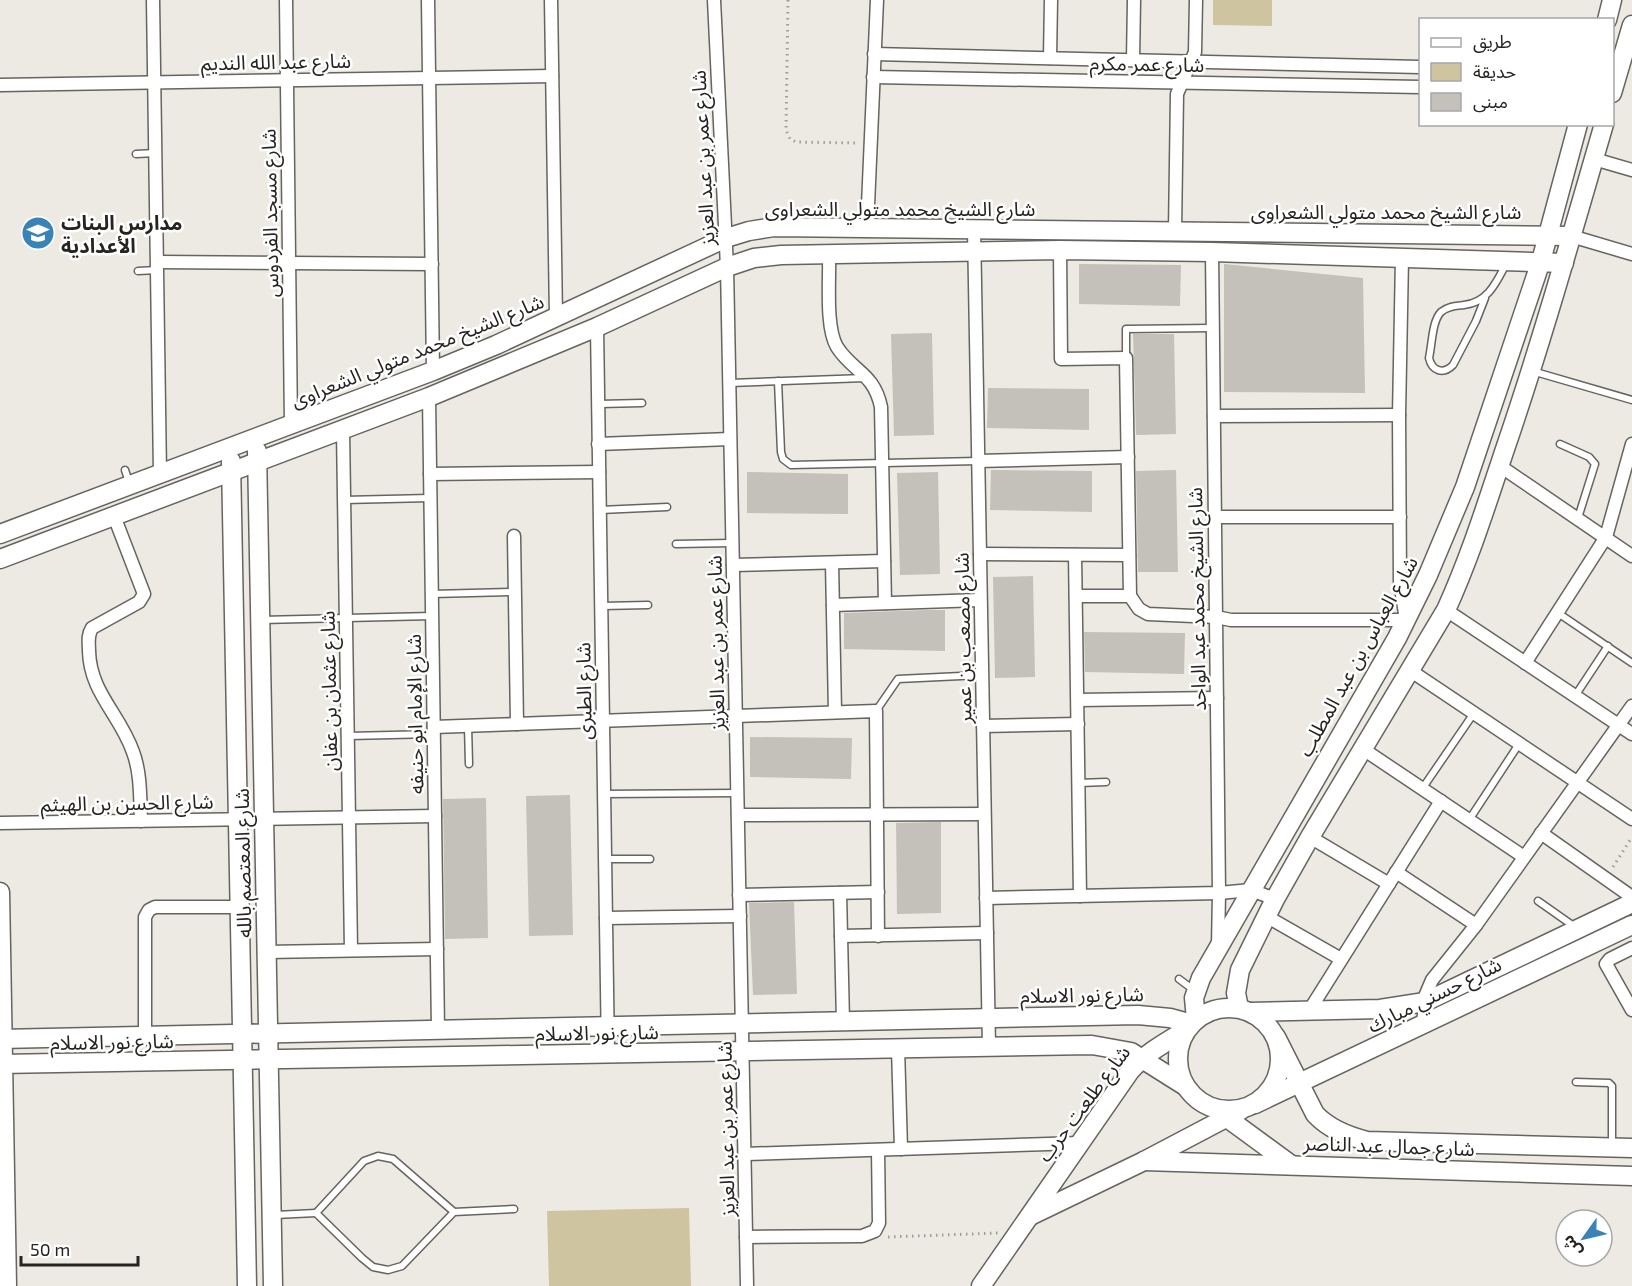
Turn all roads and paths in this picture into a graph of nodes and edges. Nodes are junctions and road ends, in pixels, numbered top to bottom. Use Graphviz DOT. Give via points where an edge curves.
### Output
graph roads {
  1 [pos="153,0"];
  2 [pos="286,0"];
  3 [pos="428,0"];
  4 [pos="551,0"];
  5 [pos="714,0"];
  6 [pos="788,0"];
  7 [pos="877,0"];
  8 [pos="1051,0"];
  9 [pos="1134,0"];
  10 [pos="1196,0"];
  11 [pos="1612,0"];
  12 [pos="1608,18"];
  13 [pos="1632,25"];
  14 [pos="874,54"];
  15 [pos="1050,58"];
  16 [pos="1134,60"];
  17 [pos="1191,62"];
  18 [pos="1419,67"];
  19 [pos="1616,72"];
  20 [pos="552,76"];
  21 [pos="873,77"];
  22 [pos="429,78"];
  23 [pos="286,80"];
  24 [pos="155,83"];
  25 [pos="1182,83"];
  26 [pos="0,85"];
  27 [pos="1419,87"];
  28 [pos="1577,126"];
  29 [pos="1603,126"];
  30 [pos="871,144"];
  31 [pos="156,153"];
  32 [pos="136,154"];
  33 [pos="1594,159"];
  34 [pos="1632,171"];
  35 [pos="867,228"];
  36 [pos="974,229"];
  37 [pos="1175,231"];
  38 [pos="1548,235"];
  39 [pos="1571,237"];
  40 [pos="726,238"];
  41 [pos="1060,250"];
  42 [pos="974,251"];
  43 [pos="1212,252"];
  44 [pos="829,254"];
  45 [pos="1632,254"];
  46 [pos="1402,258"];
  47 [pos="1508,261"];
  48 [pos="1541,261"];
  49 [pos="289,262"];
  50 [pos="1564,263"];
  51 [pos="432,264"];
  52 [pos="158,266"];
  53 [pos="727,267"];
  54 [pos="138,271"];
  55 [pos="1485,298"];
  56 [pos="556,317"];
  57 [pos="597,327"];
  58 [pos="1213,328"];
  59 [pos="1126,358"];
  60 [pos="434,370"];
  61 [pos="1532,370"];
  62 [pos="868,378"];
  63 [pos="778,381"];
  64 [pos="730,383"];
  65 [pos="429,397"];
  66 [pos="1632,400"];
  67 [pos="642,403"];
  68 [pos="598,404"];
  69 [pos="1399,415"];
  70 [pos="1214,416"];
  71 [pos="291,426"];
  72 [pos="343,431"];
  73 [pos="256,438"];
  74 [pos="730,440"];
  75 [pos="598,444"];
  76 [pos="1560,444"];
  77 [pos="1632,444"];
  78 [pos="231,447"];
  79 [pos="1128,457"];
  80 [pos="978,461"];
  81 [pos="257,463"];
  82 [pos="882,464"];
  83 [pos="1500,465"];
  84 [pos="231,472"];
  85 [pos="599,472"];
  86 [pos="160,474"];
  87 [pos="430,474"];
  88 [pos="430,498"];
  89 [pos="344,500"];
  90 [pos="667,507"];
  91 [pos="600,510"];
  92 [pos="114,516"];
  93 [pos="1215,516"];
  94 [pos="1400,517"];
  95 [pos="1578,518"];
  96 [pos="0,534"];
  97 [pos="514,536"];
  98 [pos="1606,537"];
  99 [pos="732,543"];
  100 [pos="676,544"];
  101 [pos="980,554"];
  102 [pos="1075,555"];
  103 [pos="1129,555"];
  104 [pos="1632,556"];
  105 [pos="0,559"];
  106 [pos="884,561"];
  107 [pos="832,563"];
  108 [pos="733,565"];
  109 [pos="515,592"];
  110 [pos="432,594"];
  111 [pos="1076,596"];
  112 [pos="1130,596"];
  113 [pos="981,600"];
  114 [pos="885,603"];
  115 [pos="648,605"];
  116 [pos="833,605"];
  117 [pos="601,606"];
  118 [pos="1446,610"];
  119 [pos="1557,613"];
  120 [pos="432,616"];
  121 [pos="1216,617"];
  122 [pos="346,618"];
  123 [pos="260,620"];
  124 [pos="1406,620"];
  125 [pos="1608,646"];
  126 [pos="1525,663"];
  127 [pos="1632,663"];
  128 [pos="1411,671"];
  129 [pos="982,675"];
  130 [pos="1575,696"];
  131 [pos="1217,698"];
  132 [pos="1078,700"];
  133 [pos="1632,706"];
  134 [pos="876,711"];
  135 [pos="835,712"];
  136 [pos="1474,713"];
  137 [pos="736,716"];
  138 [pos="603,721"];
  139 [pos="517,724"];
  140 [pos="1078,724"];
  141 [pos="1618,724"];
  142 [pos="468,726"];
  143 [pos="983,726"];
  144 [pos="434,730"];
  145 [pos="1632,734"];
  146 [pos="348,736"];
  147 [pos="1519,744"];
  148 [pos="1363,749"];
  149 [pos="469,764"];
  150 [pos="1106,782"];
  151 [pos="1078,783"];
  152 [pos="1577,783"];
  153 [pos="1422,789"];
  154 [pos="737,793"];
  155 [pos="604,794"];
  156 [pos="1441,801"];
  157 [pos="877,814"];
  158 [pos="984,814"];
  159 [pos="738,815"];
  160 [pos="435,816"];
  161 [pos="349,817"];
  162 [pos="238,819"];
  163 [pos="264,819"];
  164 [pos="1632,819"];
  165 [pos="1468,820"];
  166 [pos="141,821"];
  167 [pos="0,823"];
  168 [pos="1541,833"];
  169 [pos="1310,837"];
  170 [pos="1632,837"];
  171 [pos="1524,857"];
  172 [pos="605,859"];
  173 [pos="650,859"];
  174 [pos="1396,872"];
  175 [pos="1606,879"];
  176 [pos="1389,884"];
  177 [pos="1251,890"];
  178 [pos="0,892"];
  179 [pos="878,892"];
  180 [pos="840,893"];
  181 [pos="1219,893"];
  182 [pos="739,895"];
  183 [pos="1080,896"];
  184 [pos="1632,897"];
  185 [pos="986,898"];
  186 [pos="1275,899"];
  187 [pos="1538,901"];
  188 [pos="1632,903"];
  189 [pos="240,907"];
  190 [pos="740,916"];
  191 [pos="1266,916"];
  192 [pos="606,918"];
  193 [pos="1476,925"];
  194 [pos="1632,925"];
  195 [pos="1578,930"];
  196 [pos="987,933"];
  197 [pos="841,936"];
  198 [pos="878,936"];
  199 [pos="1218,947"];
  200 [pos="1632,948"];
  201 [pos="437,949"];
  202 [pos="351,950"];
  203 [pos="267,952"];
  204 [pos="1341,959"];
  205 [pos="1179,979"];
  206 [pos="1195,991"];
  207 [pos="1425,1002"];
  208 [pos="1245,1010"];
  209 [pos="1632,1010"];
  210 [pos="1309,1011"];
  211 [pos="988,1018"];
  212 [pos="843,1021"];
  213 [pos="742,1023"];
  214 [pos="1191,1024"];
  215 [pos="1423,1024"];
  216 [pos="608,1026"];
  217 [pos="438,1030"];
  218 [pos="242,1034"];
  219 [pos="268,1034"];
  220 [pos="145,1036"];
  221 [pos="1276,1037"];
  222 [pos="2,1039"];
  223 [pos="989,1047"];
  224 [pos="898,1048"];
  225 [pos="742,1051"];
  226 [pos="608,1054"];
  227 [pos="1142,1059"];
  228 [pos="269,1060"];
  229 [pos="242,1061"];
  230 [pos="2,1064"];
  231 [pos="1576,1082"];
  232 [pos="1299,1083"];
  233 [pos="1185,1086"];
  234 [pos="1250,1106"];
  235 [pos="1220,1113"];
  236 [pos="1080,1143"];
  237 [pos="1612,1147"];
  238 [pos="1632,1148"];
  239 [pos="901,1149"];
  240 [pos="878,1150"];
  241 [pos="745,1154"];
  242 [pos="1144,1161"];
  243 [pos="1290,1164"];
  244 [pos="1612,1176"];
  245 [pos="1632,1176"];
  246 [pos="514,1209"];
  247 [pos="454,1212"];
  248 [pos="316,1213"];
  249 [pos="272,1215"];
  250 [pos="1028,1217"];
  251 [pos="875,1231"];
  252 [pos="1018,1233"];
  253 [pos="746,1237"];
  254 [pos="7,1286"];
  255 [pos="247,1286"];
  256 [pos="273,1286"];
  257 [pos="747,1286"];
  258 [pos="981,1286"];
  1 -- 24 [label="street"];
  2 -- 23 [label="street, شارع مسجد الفردوس"];
  3 -- 22 [label="street"];
  4 -- 20 [label="street"];
  5 -- 40 [label="street, شارع عمر بن عبد العزيز"];
  6 -- 30 [label="path" via="788,136 796,142"];
  7 -- 14 [label="street"];
  8 -- 15 [label="street"];
  9 -- 16 [label="street"];
  10 -- 17 [label="street" via="1195,52"];
  11 -- 12 [label="street"];
  13 -- 19 [label="street"];
  14 -- 15 [label="street, شارع عمر مكرم"];
  14 -- 21 [label="street"];
  15 -- 16 [label="street, شارع عمر مكرم"];
  16 -- 17 [label="street, شارع عمر مكرم"];
  17 -- 18 [label="street, شارع عمر مكرم"];
  17 -- 25 [label="street"];
  20 -- 22 [label="street, شارع عبد الله النديم"];
  20 -- 56 [label="street"];
  21 -- 25 [label="street, شارع عمر مكرم"];
  21 -- 30 [label="street"];
  22 -- 23 [label="street, شارع عبد الله النديم"];
  22 -- 51 [label="street"];
  23 -- 24 [label="street, شارع عبد الله النديم"];
  23 -- 49 [label="street, شارع مسجد الفردوس"];
  24 -- 26 [label="street, شارع عبد الله النديم"];
  24 -- 31 [label="street"];
  25 -- 27 [label="street, شارع عمر مكرم"];
  25 -- 37 [label="street" via="1177,94"];
  28 -- 38 [label="street, شارع العباس بن عبد المطلب"];
  29 -- 33 [label="street"];
  30 -- 35 [label="street"];
  31 -- 32 [label="lane"];
  31 -- 52 [label="street"];
  33 -- 34 [label="street"];
  33 -- 39 [label="street"];
  35 -- 36 [label="street, شارع الشيخ محمد متولي الشعراوى"];
  35 -- 40 [label="street, شارع الشيخ محمد متولي الشعراوى" via="774,227"];
  36 -- 37 [label="street, شارع الشيخ محمد متولي الشعراوى"];
  36 -- 42 [label="street, شارع مصعب بن عمير"];
  37 -- 38 [label="street, شارع الشيخ محمد متولي الشعراوى"];
  38 -- 39 [label="street, شارع الشيخ محمد متولي الشعراوى"];
  38 -- 48 [label="street, شارع العباس بن عبد المطلب"];
  39 -- 45 [label="street"];
  39 -- 50 [label="street"];
  40 -- 53 [label="street, شارع عمر بن عبد العزيز"];
  40 -- 56 [label="street, شارع الشيخ محمد متولي الشعراوى"];
  41 -- 42 [label="street"];
  41 -- 43 [label="street"];
  41 -- 59 [label="street" via="1061,359"];
  42 -- 44 [label="street"];
  42 -- 80 [label="street, شارع مصعب بن عمير"];
  43 -- 46 [label="street"];
  43 -- 58 [label="street, شارع الشيخ محمد عبد الواحد"];
  44 -- 53 [label="street" via="768,256"];
  44 -- 62 [label="street" via="833,339"];
  46 -- 47 [label="street"];
  46 -- 69 [label="street"];
  47 -- 48 [label="street"];
  47 -- 55 [label="lane"];
  48 -- 50 [label="street"];
  48 -- 124 [label="street, شارع العباس بن عبد المطلب" via="1465,487"];
  49 -- 51 [label="street"];
  49 -- 52 [label="street"];
  49 -- 71 [label="street, شارع مسجد الفردوس"];
  50 -- 61 [label="street"];
  51 -- 60 [label="street"];
  52 -- 54 [label="lane"];
  52 -- 86 [label="street"];
  53 -- 57 [label="street"];
  53 -- 64 [label="street, شارع عمر بن عبد العزيز"];
  55 -- 55 [label="lane" via="1449,307 1437,317 1429,358 1435,370 1441,372 1453,365"];
  56 -- 60 [label="street, شارع الشيخ محمد متولي الشعراوى"];
  57 -- 65 [label="street"];
  57 -- 68 [label="street, شارع الطبرى"];
  58 -- 59 [label="lane" via="1126,329"];
  58 -- 70 [label="street, شارع الشيخ محمد عبد الواحد"];
  59 -- 79 [label="street"];
  60 -- 71 [label="street, شارع الشيخ محمد متولي الشعراوى"];
  61 -- 66 [label="lane"];
  61 -- 83 [label="street"];
  62 -- 63 [label="lane"];
  62 -- 82 [label="street" via="881,407"];
  63 -- 64 [label="lane"];
  63 -- 82 [label="lane" via="781,452 788,464"];
  64 -- 74 [label="street, شارع عمر بن عبد العزيز"];
  65 -- 72 [label="street"];
  65 -- 87 [label="street, شارع الإمام ابو حنيفه"];
  67 -- 68 [label="lane"];
  68 -- 75 [label="street, شارع الطبرى"];
  69 -- 70 [label="street"];
  69 -- 94 [label="street"];
  70 -- 93 [label="street, شارع الشيخ محمد عبد الواحد"];
  71 -- 73 [label="street, شارع الشيخ محمد متولي الشعراوى"];
  72 -- 81 [label="street"];
  72 -- 89 [label="street, شارع عثمان بن عفان"];
  73 -- 78 [label="street, شارع الشيخ محمد متولي الشعراوى"];
  73 -- 81 [label="street, شارع المعتصم بالله"];
  74 -- 75 [label="street"];
  74 -- 99 [label="street, شارع عمر بن عبد العزيز"];
  75 -- 85 [label="street, شارع الطبرى"];
  76 -- 95 [label="lane" via="1589,457 1594,464"];
  77 -- 98 [label="street"];
  78 -- 84 [label="street, شارع المعتصم بالله"];
  78 -- 86 [label="street, شارع الشيخ محمد متولي الشعراوى"];
  79 -- 80 [label="street"];
  79 -- 103 [label="street"];
  80 -- 82 [label="lane"];
  80 -- 101 [label="street, شارع مصعب بن عمير"];
  81 -- 84 [label="street"];
  81 -- 123 [label="street, شارع المعتصم بالله"];
  82 -- 106 [label="street"];
  83 -- 95 [label="street"];
  83 -- 118 [label="street" via="1476,539"];
  84 -- 92 [label="street"];
  84 -- 162 [label="street, شارع المعتصم بالله"];
  85 -- 87 [label="street"];
  85 -- 91 [label="street, شارع الطبرى"];
  86 -- 96 [label="street, شارع الشيخ محمد متولي الشعراوى" via="128,477"];
  87 -- 88 [label="street, شارع الإمام ابو حنيفه"];
  88 -- 89 [label="lane"];
  88 -- 110 [label="street, شارع الإمام ابو حنيفه"];
  89 -- 122 [label="street, شارع عثمان بن عفان"];
  90 -- 91 [label="lane"];
  91 -- 117 [label="street, شارع الطبرى"];
  92 -- 105 [label="street"];
  92 -- 166 [label="street" via="144,594 139,602 92,628 88,636 89,658 96,687 134,753 139,771"];
  93 -- 94 [label="street"];
  93 -- 121 [label="street, شارع الشيخ محمد عبد الواحد"];
  94 -- 124 [label="street" via="1400,582"];
  95 -- 98 [label="street"];
  97 -- 109 [label="street"];
  98 -- 104 [label="street"];
  98 -- 119 [label="street"];
  99 -- 100 [label="lane"];
  99 -- 108 [label="street, شارع عمر بن عبد العزيز"];
  101 -- 102 [label="street"];
  101 -- 113 [label="street, شارع مصعب بن عمير"];
  102 -- 103 [label="street"];
  102 -- 111 [label="street"];
  103 -- 112 [label="street"];
  106 -- 107 [label="street"];
  106 -- 114 [label="street"];
  107 -- 108 [label="street"];
  107 -- 116 [label="street"];
  108 -- 137 [label="street, شارع عمر بن عبد العزيز"];
  109 -- 110 [label="lane"];
  109 -- 139 [label="street"];
  110 -- 120 [label="street, شارع الإمام ابو حنيفه"];
  111 -- 112 [label="street"];
  111 -- 132 [label="street"];
  112 -- 121 [label="street" via="1148,614"];
  113 -- 114 [label="street"];
  113 -- 129 [label="street, شارع مصعب بن عمير"];
  114 -- 116 [label="street"];
  115 -- 117 [label="lane"];
  116 -- 135 [label="street"];
  117 -- 138 [label="street, شارع الطبرى"];
  118 -- 126 [label="street"];
  118 -- 128 [label="street"];
  119 -- 125 [label="lane"];
  119 -- 126 [label="street"];
  120 -- 122 [label="lane"];
  120 -- 144 [label="street, شارع الإمام ابو حنيفه"];
  121 -- 124 [label="street"];
  121 -- 131 [label="street, شارع الشيخ محمد عبد الواحد"];
  122 -- 123 [label="lane"];
  122 -- 146 [label="street, شارع عثمان بن عفان"];
  123 -- 163 [label="street, شارع المعتصم بالله"];
  124 -- 177 [label="street, شارع العباس بن عبد المطلب"];
  125 -- 127 [label="lane"];
  125 -- 130 [label="lane"];
  126 -- 130 [label="street"];
  128 -- 136 [label="street"];
  128 -- 148 [label="street"];
  129 -- 134 [label="lane" via="898,679"];
  129 -- 143 [label="street, شارع مصعب بن عمير"];
  130 -- 141 [label="street"];
  131 -- 132 [label="street"];
  131 -- 181 [label="street, شارع الشيخ محمد عبد الواحد"];
  132 -- 140 [label="street"];
  133 -- 141 [label="street"];
  134 -- 135 [label="street"];
  134 -- 157 [label="street"];
  135 -- 137 [label="street"];
  136 -- 147 [label="street"];
  136 -- 153 [label="lane"];
  137 -- 138 [label="street"];
  137 -- 154 [label="street, شارع عمر بن عبد العزيز"];
  138 -- 139 [label="street"];
  138 -- 155 [label="street, شارع الطبرى"];
  139 -- 142 [label="street"];
  140 -- 143 [label="street"];
  140 -- 151 [label="street"];
  141 -- 145 [label="street"];
  141 -- 152 [label="street"];
  142 -- 144 [label="street"];
  142 -- 149 [label="lane"];
  143 -- 158 [label="street, شارع مصعب بن عمير"];
  144 -- 146 [label="lane"];
  144 -- 160 [label="street, شارع الإمام ابو حنيفه"];
  146 -- 161 [label="street, شارع عثمان بن عفان"];
  147 -- 152 [label="street"];
  147 -- 165 [label="lane"];
  148 -- 153 [label="street"];
  148 -- 169 [label="street"];
  150 -- 151 [label="lane"];
  151 -- 183 [label="street"];
  152 -- 164 [label="street"];
  152 -- 168 [label="street"];
  153 -- 156 [label="street"];
  154 -- 155 [label="lane"];
  154 -- 159 [label="street, شارع عمر بن عبد العزيز"];
  155 -- 172 [label="street, شارع الطبرى"];
  156 -- 165 [label="street"];
  156 -- 174 [label="street"];
  157 -- 158 [label="street"];
  157 -- 159 [label="street"];
  157 -- 179 [label="street"];
  158 -- 185 [label="street, شارع مصعب بن عمير"];
  159 -- 182 [label="street, شارع عمر بن عبد العزيز"];
  160 -- 161 [label="street, شارع الحسن بن الهيثم"];
  160 -- 201 [label="street, شارع الإمام ابو حنيفه"];
  161 -- 163 [label="street, شارع الحسن بن الهيثم"];
  161 -- 202 [label="street, شارع عثمان بن عفان"];
  162 -- 163 [label="street, شارع الحسن بن الهيثم"];
  162 -- 166 [label="street, شارع الحسن بن الهيثم"];
  162 -- 189 [label="street, شارع المعتصم بالله"];
  163 -- 203 [label="street, شارع المعتصم بالله"];
  165 -- 171 [label="street"];
  166 -- 167 [label="street, شارع الحسن بن الهيثم"];
  168 -- 171 [label="street"];
  168 -- 175 [label="street"];
  169 -- 176 [label="street"];
  169 -- 186 [label="street"];
  170 -- 175 [label="path"];
  171 -- 193 [label="street"];
  172 -- 173 [label="lane"];
  172 -- 192 [label="street, شارع الطبرى"];
  174 -- 176 [label="street"];
  174 -- 193 [label="street"];
  175 -- 184 [label="street"];
  176 -- 204 [label="street"];
  177 -- 181 [label="street"];
  177 -- 186 [label="street"];
  177 -- 199 [label="street, شارع العباس بن عبد المطلب"];
  178 -- 222 [label="street"];
  179 -- 180 [label="street"];
  179 -- 198 [label="street"];
  180 -- 182 [label="street"];
  180 -- 197 [label="street"];
  181 -- 183 [label="street"];
  181 -- 199 [label="street, شارع الشيخ محمد عبد الواحد"];
  182 -- 190 [label="street, شارع عمر بن عبد العزيز"];
  183 -- 185 [label="street"];
  185 -- 196 [label="street, شارع مصعب بن عمير"];
  186 -- 191 [label="street"];
  187 -- 195 [label="lane"];
  188 -- 195 [label="street, شارع حسني مبارك"];
  189 -- 218 [label="street, شارع المعتصم بالله"];
  189 -- 220 [label="street" via="149,910 145,917"];
  190 -- 192 [label="street"];
  190 -- 213 [label="street, شارع عمر بن عبد العزيز"];
  191 -- 204 [label="street"];
  191 -- 208 [label="street" via="1238,977 1236,993"];
  192 -- 216 [label="street, شارع الطبرى"];
  193 -- 207 [label="street" via="1432,980"];
  194 -- 215 [label="street, شارع حسني مبارك"];
  195 -- 207 [label="street, شارع حسني مبارك"];
  196 -- 198 [label="street"];
  196 -- 211 [label="street, شارع مصعب بن عمير"];
  197 -- 198 [label="street"];
  197 -- 212 [label="street"];
  199 -- 206 [label="street, شارع العباس بن عبد المطلب"];
  200 -- 209 [label="street" via="1606,964"];
  201 -- 202 [label="street"];
  201 -- 217 [label="street, شارع الإمام ابو حنيفه"];
  202 -- 203 [label="street"];
  203 -- 219 [label="street, شارع المعتصم بالله"];
  204 -- 210 [label="street"];
  205 -- 206 [label="lane"];
  206 -- 214 [label="street, شارع العباس بن عبد المطلب"];
  207 -- 210 [label="street, شارع حسني مبارك" via="1380,1009"];
  207 -- 215 [label="street"];
  208 -- 210 [label="street, شارع حسني مبارك"];
  208 -- 214 [label="street" via="1216,1009"];
  208 -- 221 [label="street" via="1261,1018"];
  211 -- 212 [label="street, شارع نور الاسلام"];
  211 -- 214 [label="street, شارع نور الاسلام" via="1149,1015"];
  211 -- 223 [label="street, شارع مصعب بن عمير"];
  212 -- 213 [label="street, شارع نور الاسلام"];
  213 -- 216 [label="street, شارع نور الاسلام"];
  213 -- 225 [label="street, شارع عمر بن عبد العزيز"];
  214 -- 227 [label="street, شارع طلعت حرب"];
  214 -- 233 [label="street" via="1178,1052"];
  215 -- 232 [label="street, شارع حسني مبارك"];
  216 -- 217 [label="street, شارع نور الاسلام"];
  216 -- 226 [label="street, شارع الطبرى"];
  217 -- 219 [label="street, شارع نور الاسلام"];
  218 -- 219 [label="street, شارع نور الاسلام"];
  218 -- 220 [label="street, شارع نور الاسلام"];
  218 -- 229 [label="street, شارع المعتصم بالله"];
  219 -- 228 [label="street, شارع المعتصم بالله"];
  220 -- 222 [label="street, شارع نور الاسلام"];
  221 -- 232 [label="street, شارع جمال عبد الناصر"];
  221 -- 234 [label="street" via="1281,1056 1278,1075 1269,1092"];
  222 -- 230 [label="street"];
  223 -- 224 [label="street, شارع نور الاسلام"];
  223 -- 227 [label="street, شارع نور الاسلام" via="1092,1045 1131,1052"];
  224 -- 225 [label="street, شارع نور الاسلام"];
  224 -- 239 [label="street"];
  225 -- 226 [label="street, شارع نور الاسلام"];
  225 -- 241 [label="street, شارع عمر بن عبد العزيز"];
  226 -- 228 [label="street, شارع نور الاسلام"];
  227 -- 233 [label="street, شارع نور الاسلام"];
  227 -- 236 [label="street, شارع طلعت حرب"];
  228 -- 229 [label="street, شارع نور الاسلام"];
  228 -- 249 [label="street, شارع المعتصم بالله"];
  229 -- 230 [label="street, شارع نور الاسلام"];
  229 -- 255 [label="street, شارع المعتصم بالله"];
  230 -- 254 [label="street"];
  231 -- 237 [label="lane" via="1612,1086"];
  232 -- 234 [label="street, شارع حسني مبارك"];
  232 -- 237 [label="street, شارع جمال عبد الناصر" via="1323,1123 1367,1141"];
  233 -- 235 [label="street"];
  234 -- 235 [label="street"];
  235 -- 242 [label="street"];
  235 -- 243 [label="street"];
  236 -- 239 [label="street"];
  236 -- 250 [label="street, شارع طلعت حرب"];
  237 -- 238 [label="street, شارع جمال عبد الناصر"];
  237 -- 244 [label="street"];
  239 -- 240 [label="street"];
  240 -- 241 [label="street"];
  240 -- 251 [label="street" via="879,1223"];
  241 -- 253 [label="street, شارع عمر بن عبد العزيز"];
  242 -- 243 [label="street, شارع جمال عبد الناصر"];
  242 -- 250 [label="street"];
  243 -- 244 [label="street, شارع جمال عبد الناصر"];
  244 -- 245 [label="street, شارع جمال عبد الناصر"];
  246 -- 247 [label="lane"];
  247 -- 248 [label="lane" via="393,1159 378,1156 364,1161"];
  247 -- 248 [label="lane" via="402,1266 388,1270 373,1267"];
  248 -- 249 [label="lane"];
  249 -- 256 [label="street, شارع المعتصم بالله"];
  250 -- 252 [label="street, شارع طلعت حرب"];
  251 -- 252 [label="path" via="889,1237"];
  251 -- 253 [label="street" via="862,1236"];
  252 -- 258 [label="street, شارع طلعت حرب"];
  253 -- 257 [label="street, شارع عمر بن عبد العزيز"];
}
